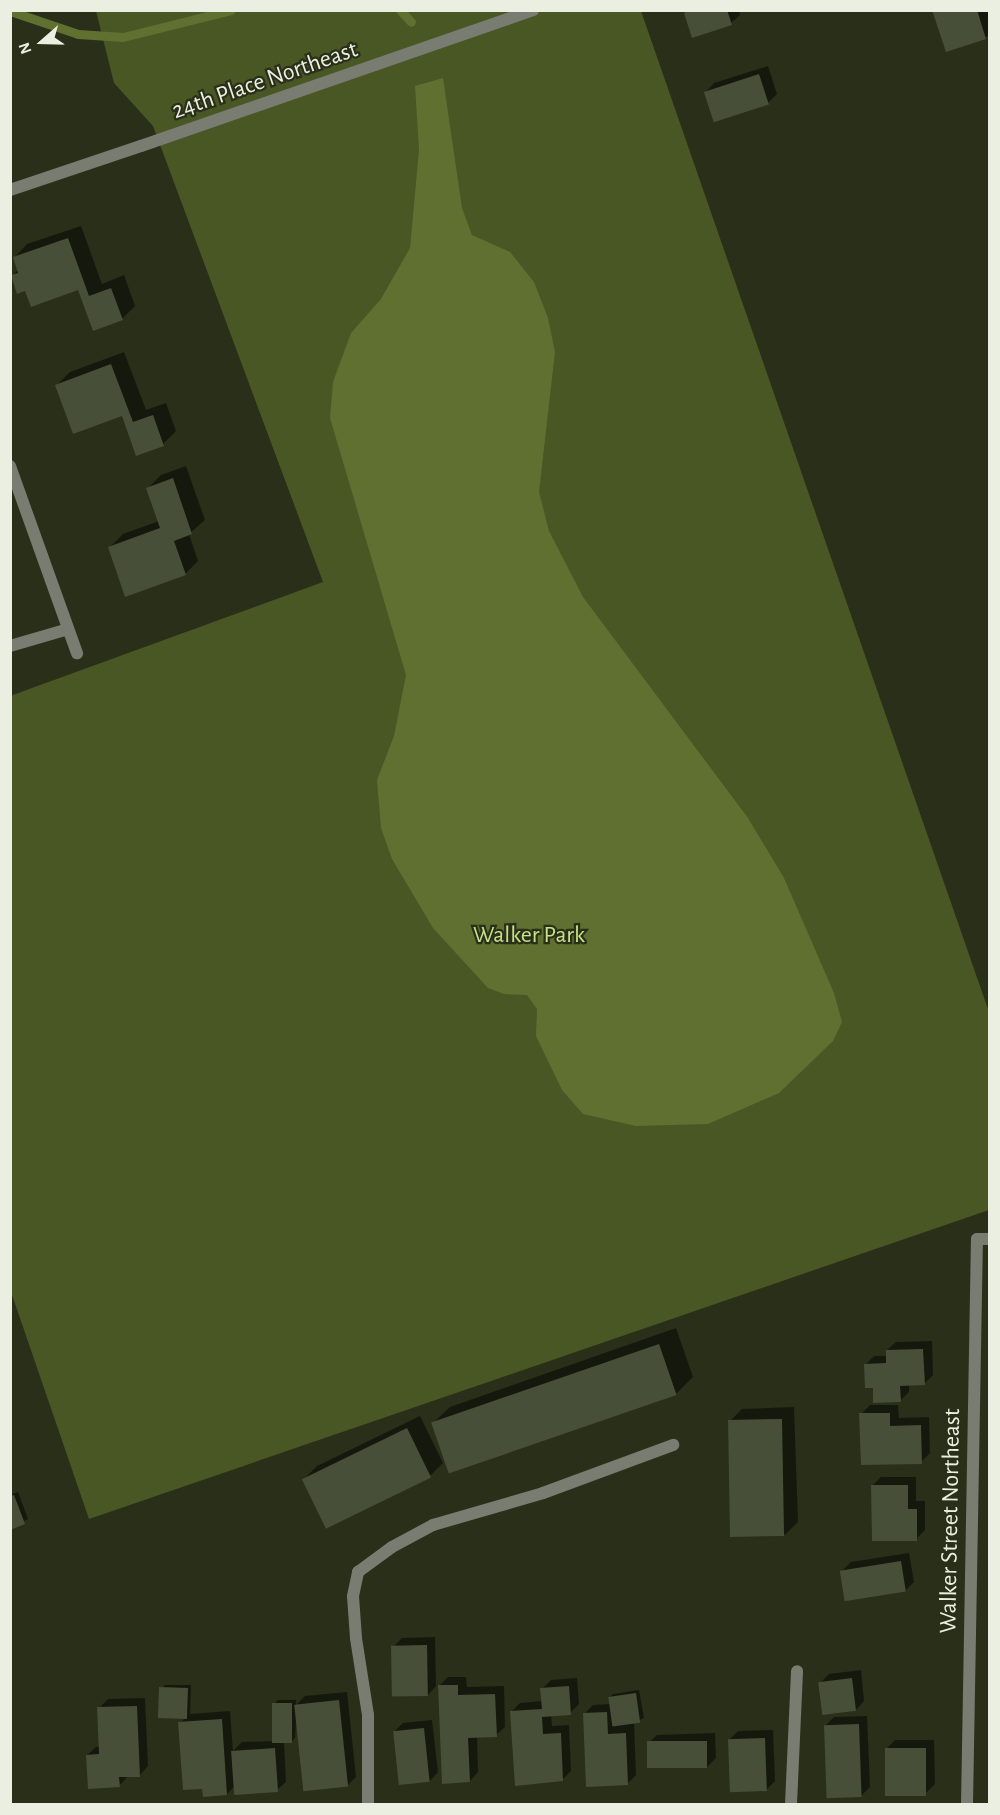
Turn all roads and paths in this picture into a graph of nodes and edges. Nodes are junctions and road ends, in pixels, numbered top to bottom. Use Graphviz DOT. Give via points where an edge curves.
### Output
graph roads {
  1 [pos="532,10"];
  2 [pos="10,190"];
  3 [pos="11,469"];
  4 [pos="68,629"];
  5 [pos="10,646"];
  6 [pos="76,653"];
  7 [pos="983,1239"];
  8 [pos="674,1445"];
  9 [pos="797,1671"];
  10 [pos="368,1804"];
  11 [pos="791,1804"];
  12 [pos="967,1804"];
  1 -- 2 [label="street, 24th Place Northeast"];
  3 -- 4 [label="street"];
  4 -- 5 [label="street"];
  4 -- 6 [label="street"];
  7 -- 12 [label="street, Walker Street Northeast"];
  8 -- 10 [label="street" via="543,1493 433,1525 392,1547 358,1572 353,1596 368,1715"];
  9 -- 11 [label="street"];
}
